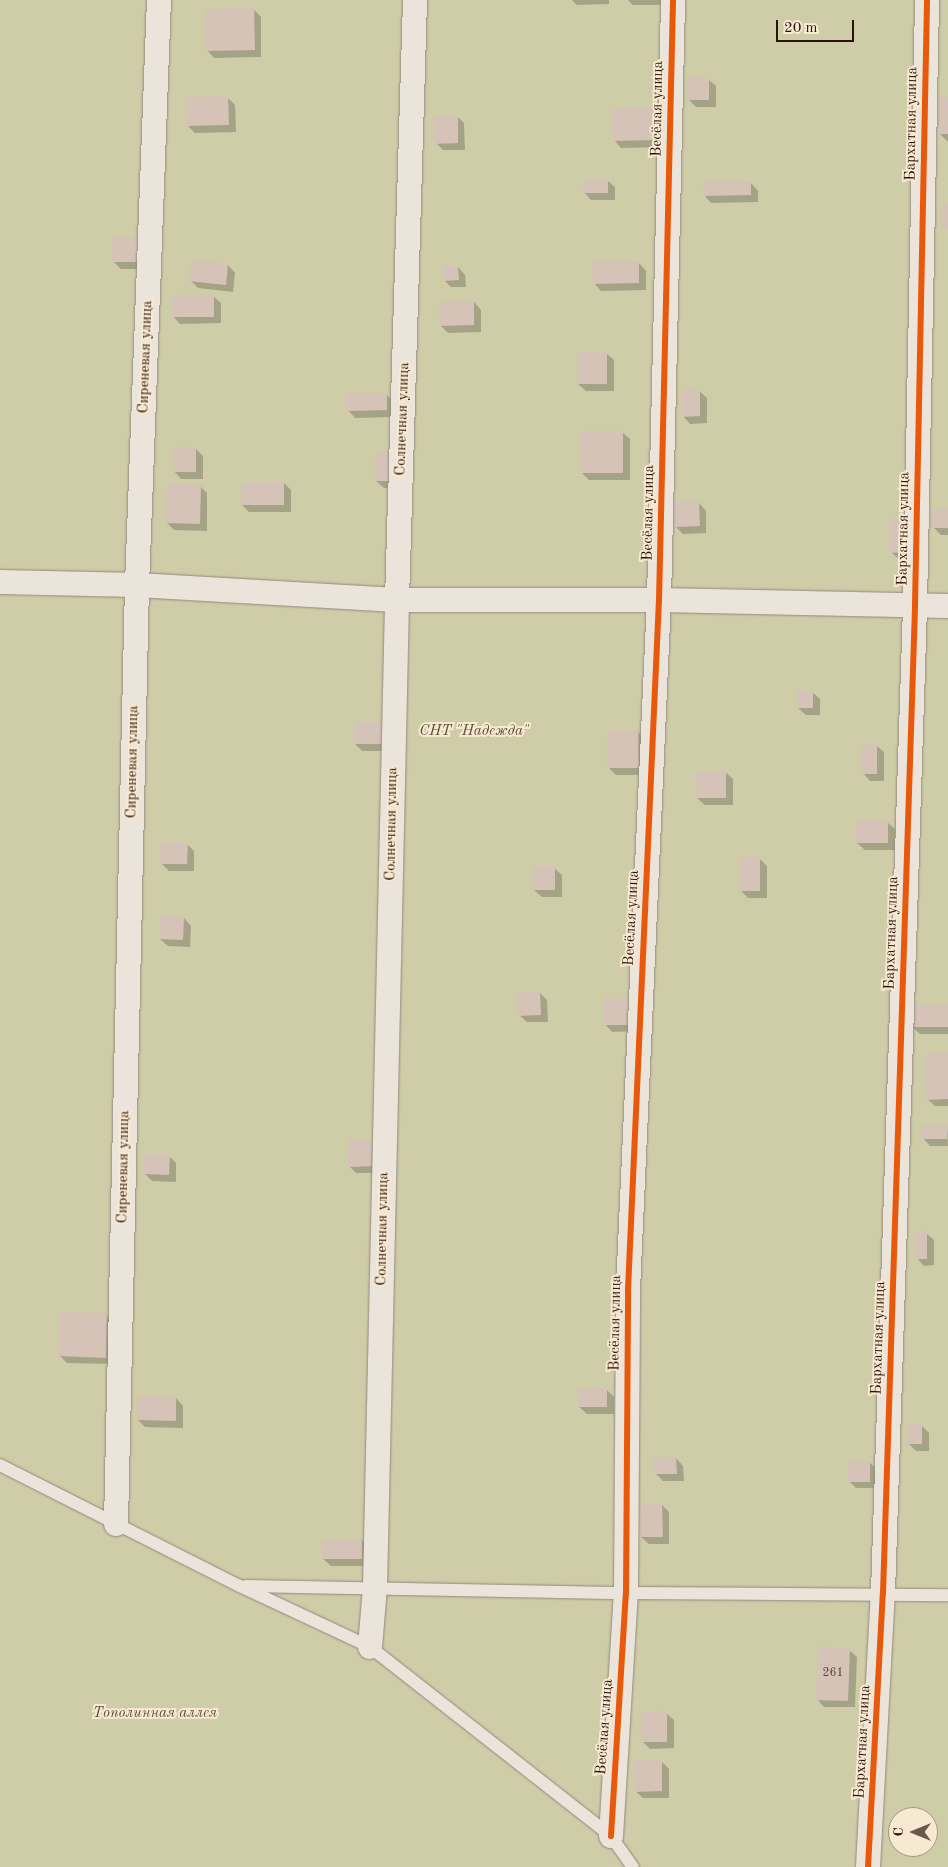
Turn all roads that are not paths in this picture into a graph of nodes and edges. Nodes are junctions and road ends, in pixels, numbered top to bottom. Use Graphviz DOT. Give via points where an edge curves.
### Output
graph roads {
  1 [pos="159,0"];
  2 [pos="415,0"];
  3 [pos="673,0"];
  4 [pos="927,0"];
  5 [pos="0,582"];
  6 [pos="137,585"];
  7 [pos="398,600"];
  8 [pos="659,600"];
  9 [pos="914,605"];
  10 [pos="948,606"];
  11 [pos="0,1465"];
  12 [pos="116,1524"];
  13 [pos="240,1586"];
  14 [pos="375,1587"];
  15 [pos="626,1592"];
  16 [pos="883,1593"];
  17 [pos="948,1595"];
  18 [pos="370,1647"];
  19 [pos="611,1836"];
  20 [pos="633,1867"];
  21 [pos="868,1867"];
  1 -- 6 [label="street, Сиреневая улица"];
  2 -- 7 [label="street, Солнечная улица"];
  3 -- 8 [label="street, Весёлая улица"];
  4 -- 9 [label="street, Бархатная улица"];
  5 -- 6 [label="street"];
  6 -- 7 [label="street"];
  6 -- 12 [label="street, Сиреневая улица"];
  7 -- 8 [label="street"];
  7 -- 14 [label="street, Солнечная улица"];
  8 -- 9 [label="street"];
  8 -- 15 [label="street, Весёлая улица" via="628,1290"];
  9 -- 10 [label="street"];
  9 -- 16 [label="street, Бархатная улица"];
  11 -- 12 [label="lane"];
  12 -- 13 [label="lane"];
  13 -- 14 [label="lane"];
  13 -- 18 [label="lane"];
  14 -- 15 [label="lane"];
  14 -- 18 [label="street, Солнечная улица"];
  15 -- 16 [label="lane"];
  15 -- 19 [label="street, Весёлая улица"];
  16 -- 17 [label="lane"];
  16 -- 21 [label="street, Бархатная улица"];
  18 -- 19 [label="lane"];
  19 -- 20 [label="lane"];
}
